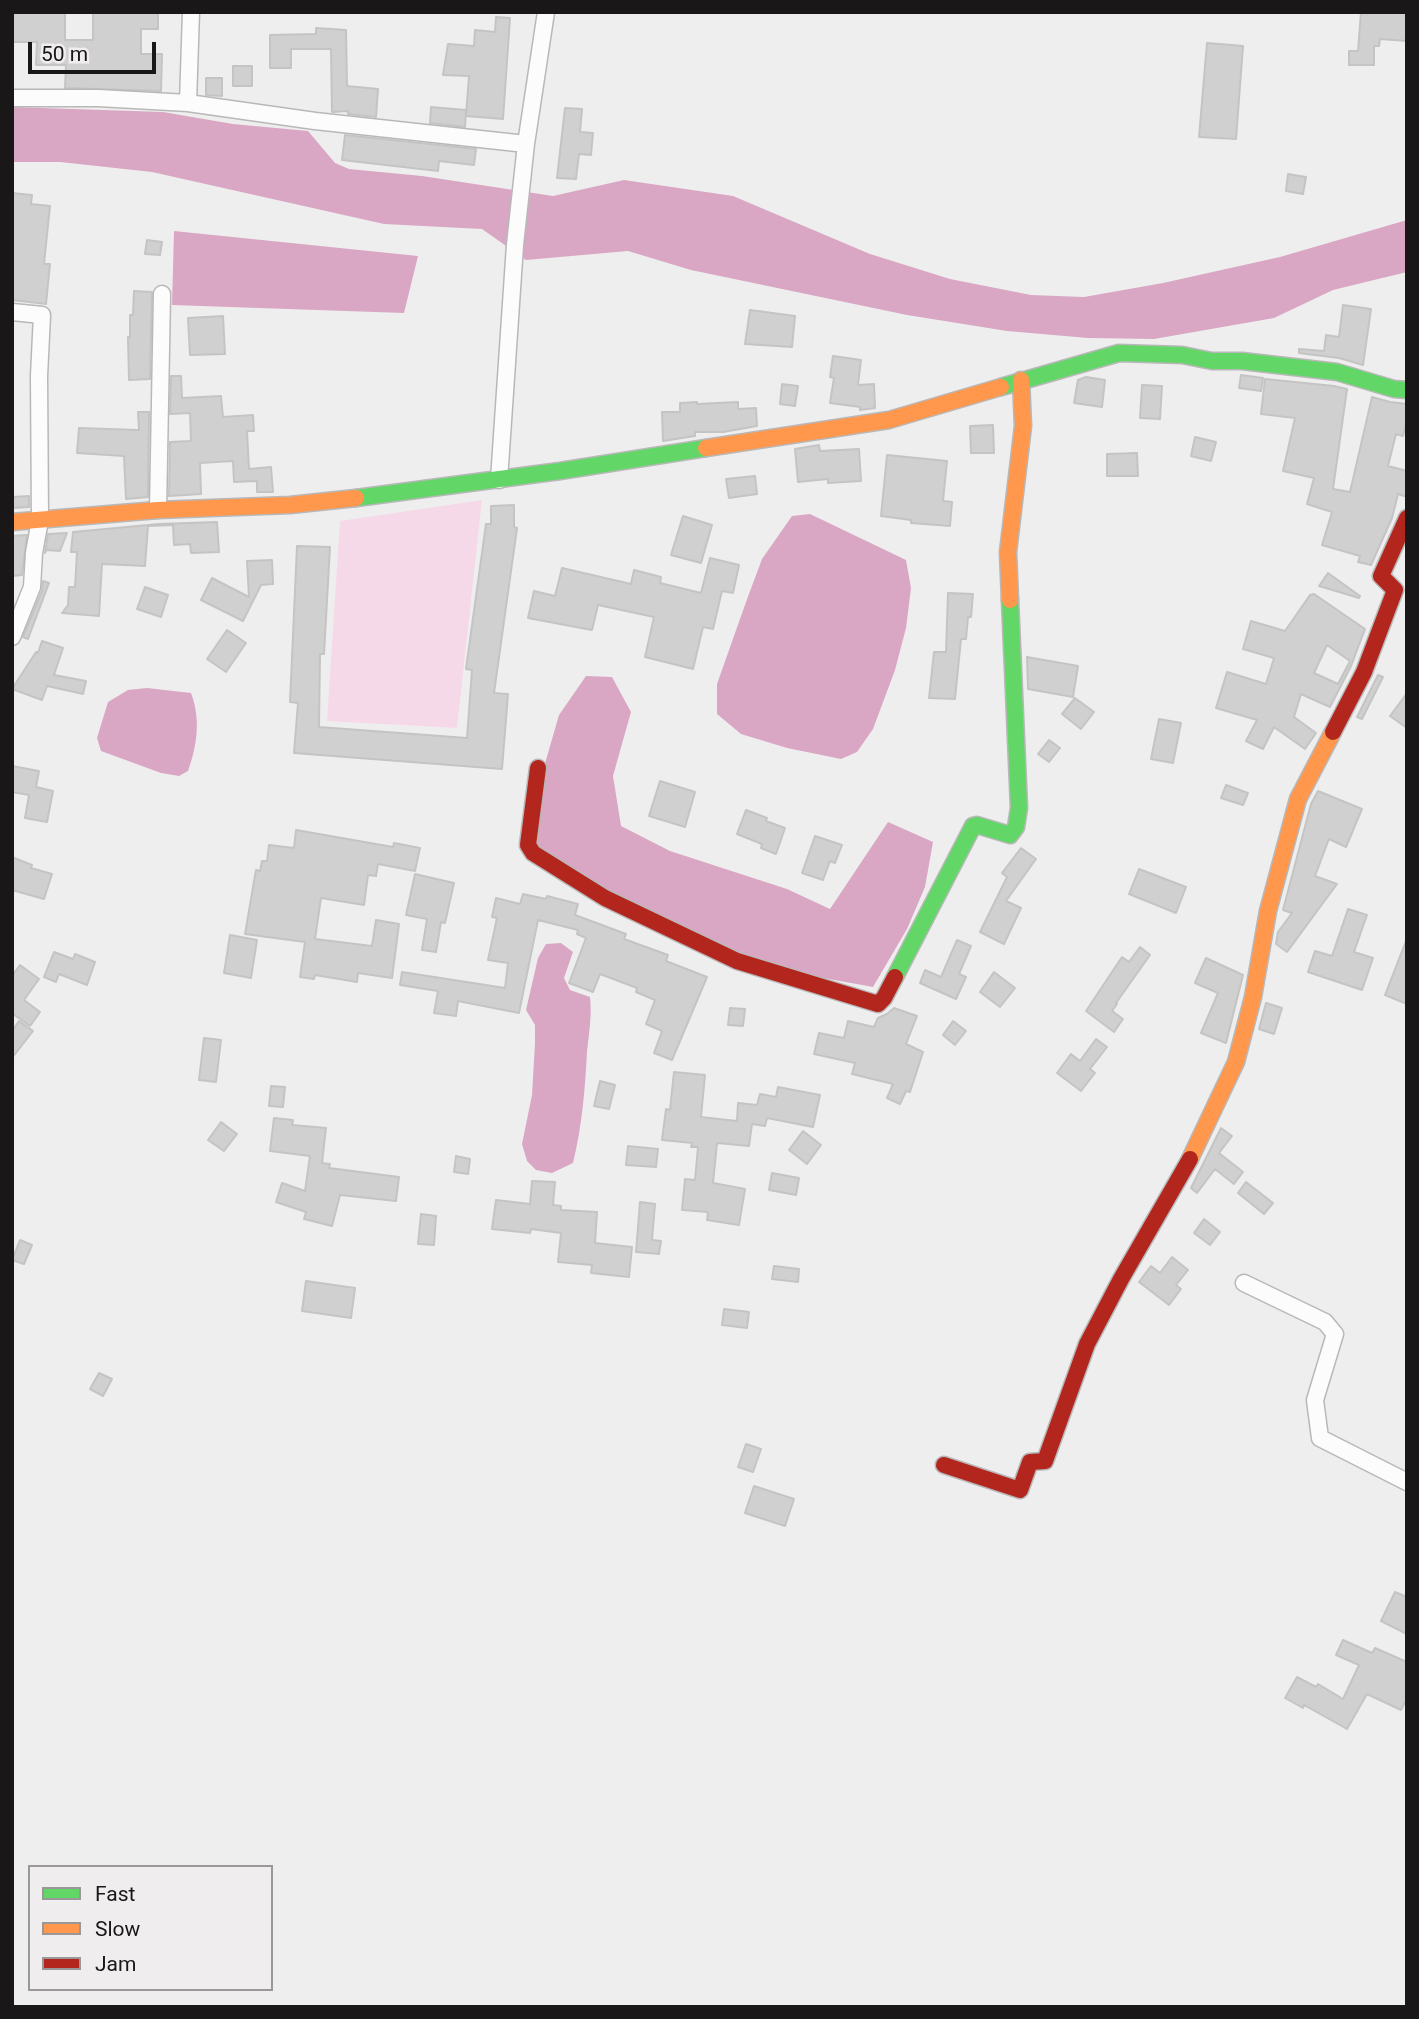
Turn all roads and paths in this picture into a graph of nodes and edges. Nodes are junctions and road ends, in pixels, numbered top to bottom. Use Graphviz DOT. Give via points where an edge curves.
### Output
graph roads {
  1 [pos="191,12"];
  2 [pos="546,12"];
  3 [pos="12,98"];
  4 [pos="188,103"];
  5 [pos="526,144"];
  6 [pos="162,294"];
  7 [pos="12,312"];
  8 [pos="1021,380"];
  9 [pos="1407,390"];
  10 [pos="499,480"];
  11 [pos="158,510"];
  12 [pos="1407,518"];
  13 [pos="40,520"];
  14 [pos="12,522"];
  15 [pos="12,637"];
  16 [pos="538,768"];
  17 [pos="1244,1283"];
  18 [pos="944,1465"];
  19 [pos="1407,1482"];
  1 -- 4 [label="street"];
  2 -- 5 [label="street"];
  3 -- 4 [label="street"];
  4 -- 5 [label="street"];
  5 -- 10 [label="street"];
  6 -- 11 [label="street"];
  7 -- 13 [label="street" via="43,315"];
  8 -- 9 [label="street" via="1119,353 1182,355 1336,372"];
  8 -- 10 [label="street" via="889,420"];
  8 -- 16 [label="street" via="1023,426 1008,552 1016,825 1010,835 973,826 878,1004 737,961 605,898 533,853 528,834"];
  10 -- 11 [label="street" via="290,505"];
  11 -- 13 [label="street"];
  12 -- 18 [label="street" via="1381,576 1395,590 1364,672 1298,799 1268,911 1236,1062 1185,1171 1087,1344 1045,1461 1030,1462 1020,1490"];
  13 -- 14 [label="street"];
  13 -- 15 [label="street" via="32,587"];
  17 -- 19 [label="street" via="1325,1322 1335,1334 1315,1400 1320,1438"];
}
